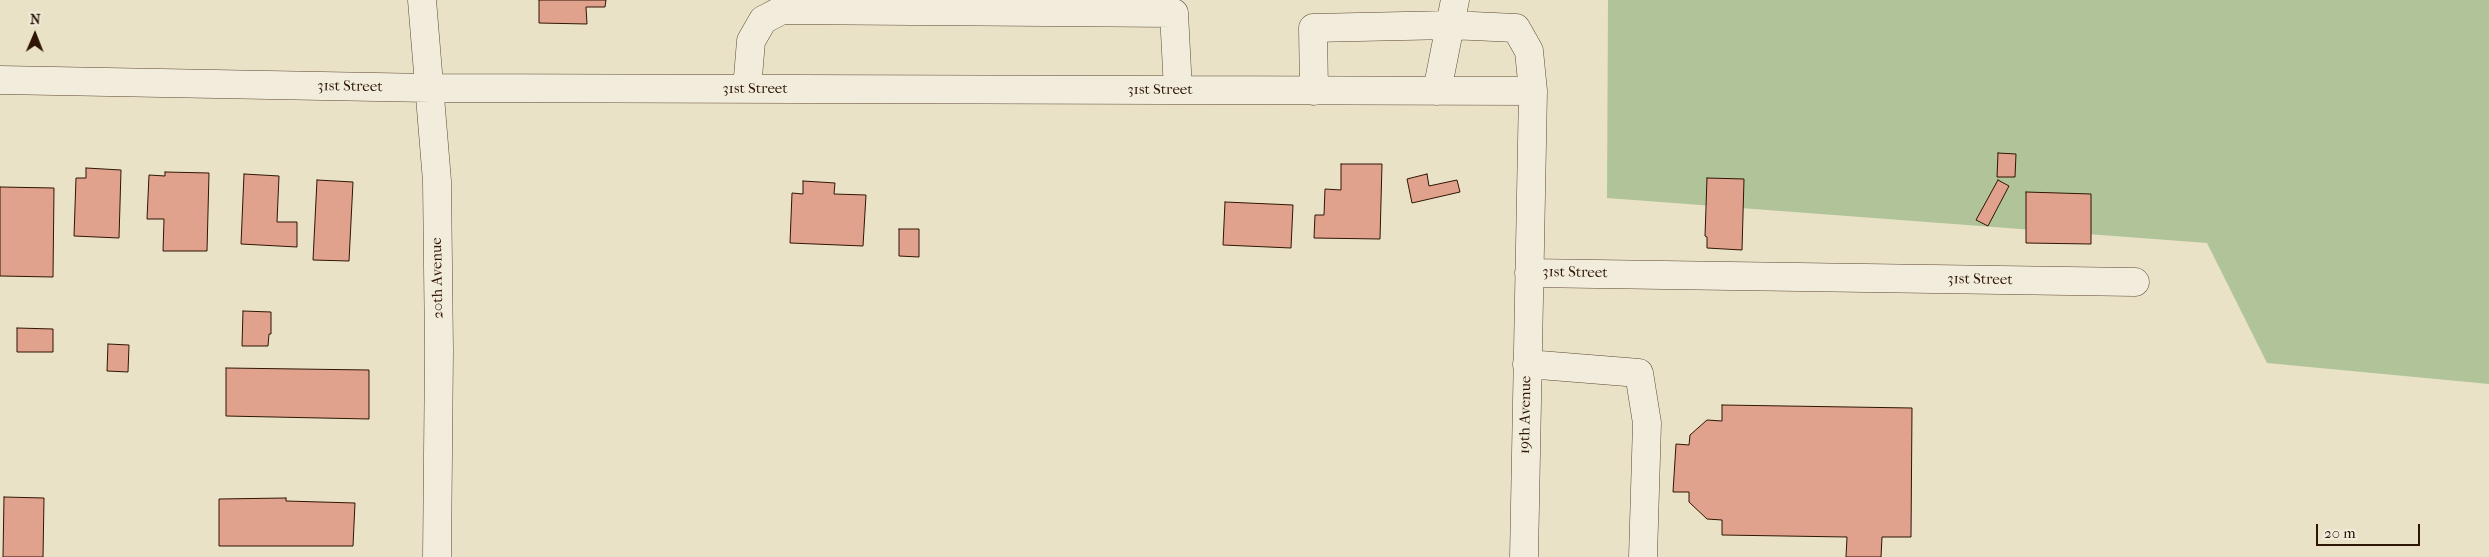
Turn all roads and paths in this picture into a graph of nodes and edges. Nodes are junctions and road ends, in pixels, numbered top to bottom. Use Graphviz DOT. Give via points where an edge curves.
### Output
graph roads {
  1 [pos="422,0"];
  2 [pos="974,6"];
  3 [pos="1177,7"];
  4 [pos="1452,13"];
  5 [pos="0,80"];
  6 [pos="430,88"];
  7 [pos="747,89"];
  8 [pos="1178,90"];
  9 [pos="1314,91"];
  10 [pos="1437,91"];
  11 [pos="1533,91"];
  12 [pos="1530,273"];
  13 [pos="2135,282"];
  14 [pos="1527,364"];
  15 [pos="437,557"];
  16 [pos="1524,557"];
  17 [pos="1643,557"];
  1 -- 6 [label="street, 20th Avenue"];
  2 -- 3 [label="street"];
  2 -- 7 [label="street" via="782,10 763,20 751,41"];
  3 -- 8 [label="street"];
  4 -- 9 [label="street" via="1313,28"];
  4 -- 10 [label="street"];
  4 -- 11 [label="street" via="1516,28 1529,51"];
  5 -- 6 [label="street, 31st Street"];
  6 -- 7 [label="street, 31st Street"];
  6 -- 15 [label="street, 20th Avenue" via="437,181"];
  7 -- 8 [label="street, 31st Street"];
  8 -- 9 [label="street, 31st Street"];
  9 -- 10 [label="street, 31st Street"];
  10 -- 11 [label="street, 31st Street"];
  11 -- 12 [label="street, 31st Street"];
  12 -- 13 [label="street, 31st Street"];
  12 -- 14 [label="street, 19th Avenue"];
  14 -- 16 [label="street, 19th Avenue"];
  14 -- 17 [label="street" via="1639,373 1647,423"];
}
